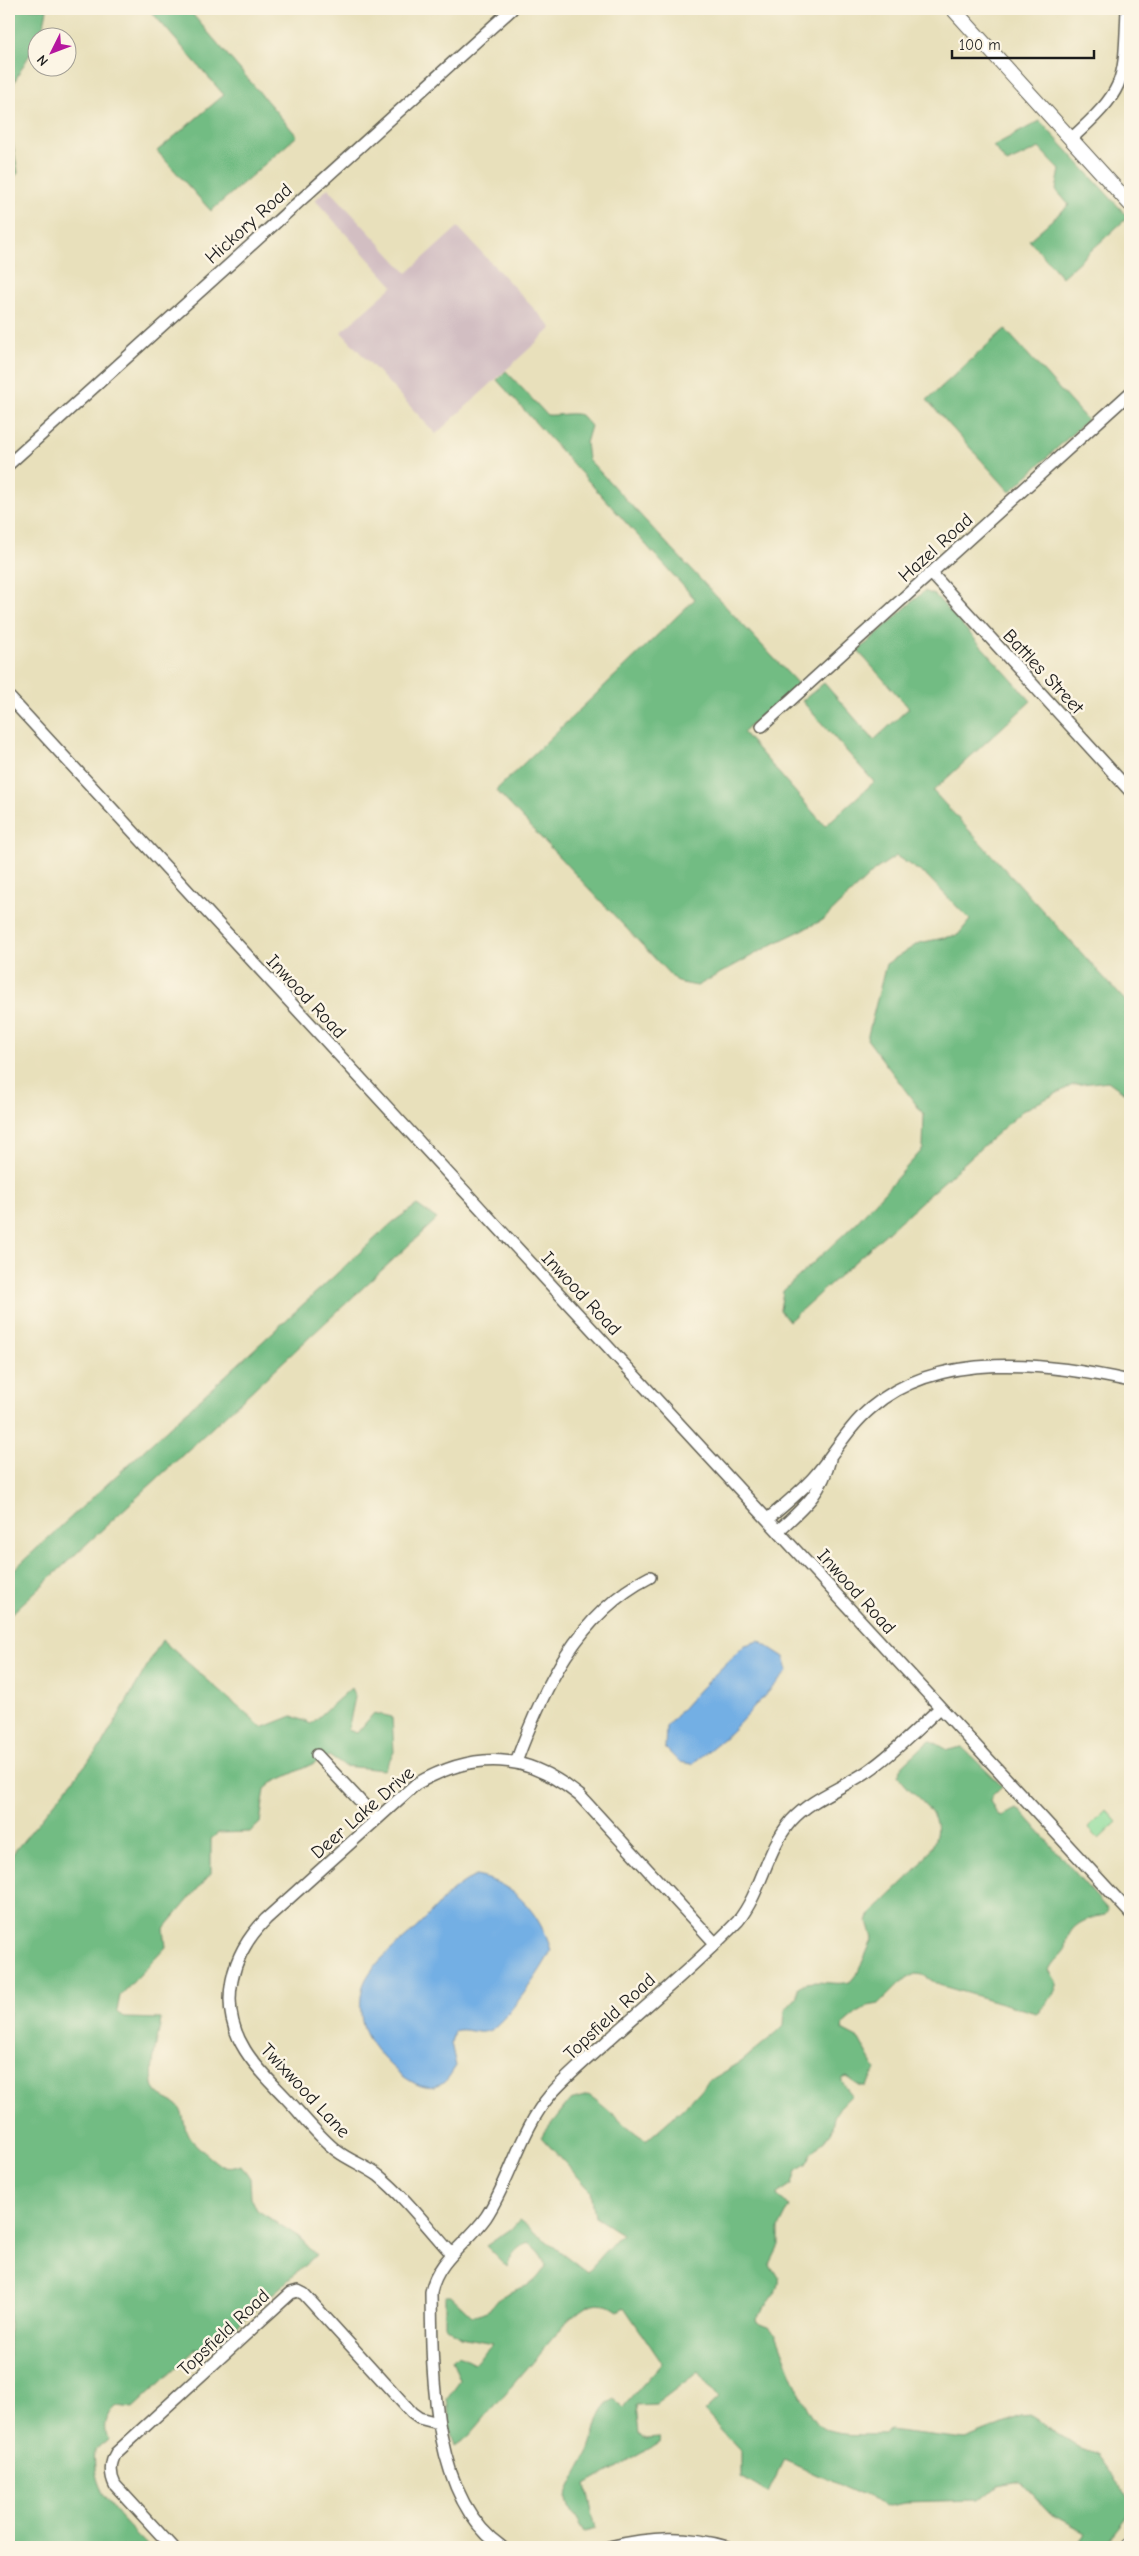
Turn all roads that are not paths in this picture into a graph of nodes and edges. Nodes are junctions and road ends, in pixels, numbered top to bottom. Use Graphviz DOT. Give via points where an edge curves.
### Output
graph roads {
  1 [pos="512,9"];
  2 [pos="953,9"];
  3 [pos="1127,9"];
  4 [pos="1072,139"];
  5 [pos="1130,204"];
  6 [pos="1130,393"];
  7 [pos="9,464"];
  8 [pos="932,574"];
  9 [pos="9,697"];
  10 [pos="762,726"];
  11 [pos="1130,791"];
  12 [pos="1130,1381"];
  13 [pos="832,1453"];
  14 [pos="768,1520"];
  15 [pos="778,1531"];
  16 [pos="650,1577"];
  17 [pos="940,1708"];
  18 [pos="317,1755"];
  19 [pos="516,1762"];
  20 [pos="376,1818"];
  21 [pos="1130,1913"];
  22 [pos="715,1944"];
  23 [pos="245,2050"];
  24 [pos="452,2254"];
  25 [pos="438,2422"];
  26 [pos="172,2547"];
  27 [pos="502,2547"];
  28 [pos="609,2547"];
  29 [pos="727,2547"];
  1 -- 7 [label="street, Hickory Road"];
  2 -- 4 [label="main road"];
  3 -- 4 [label="street" via="1124,65 1118,89 1107,105"];
  4 -- 5 [label="main road"];
  6 -- 8 [label="street, Hazel Road"];
  8 -- 10 [label="street, Hazel Road"];
  8 -- 11 [label="street, Battles Street"];
  9 -- 14 [label="street, Inwood Road"];
  12 -- 13 [label="street" via="1048,1368 974,1368 930,1375 904,1386 870,1409"];
  13 -- 14 [label="street" via="813,1478"];
  13 -- 15 [label="street" via="826,1477 816,1494"];
  14 -- 15 [label="street, Inwood Road"];
  15 -- 17 [label="street, Inwood Road"];
  16 -- 19 [label="street" via="629,1588 611,1604 565,1655 542,1697"];
  17 -- 21 [label="street, Inwood Road"];
  17 -- 22 [label="street, Topsfield Road" via="870,1770 802,1810 777,1842 744,1913"];
  18 -- 20 [label="street"];
  19 -- 20 [label="street, Deer Lake Drive" via="478,1761 438,1772 407,1790"];
  19 -- 22 [label="street, Deer Lake Drive" via="547,1773 580,1796"];
  20 -- 23 [label="street, Deer Lake Drive" via="266,1919 243,1947 233,1974 229,2001 233,2025"];
  22 -- 24 [label="street, Topsfield Road" via="551,2094 524,2134 502,2190 473,2234"];
  23 -- 24 [label="street, Twixwood Lane" via="326,2141 379,2176"];
  24 -- 25 [label="street, Topsfield Road" via="438,2273 432,2292"];
  25 -- 26 [label="street, Topsfield Road" via="412,2413 304,2294 298,2291 291,2293 112,2460 115,2485"];
  25 -- 27 [label="street, Topsfield Road" via="467,2510 487,2537"];
  28 -- 29 [label="street" via="656,2538 675,2538"];
}
